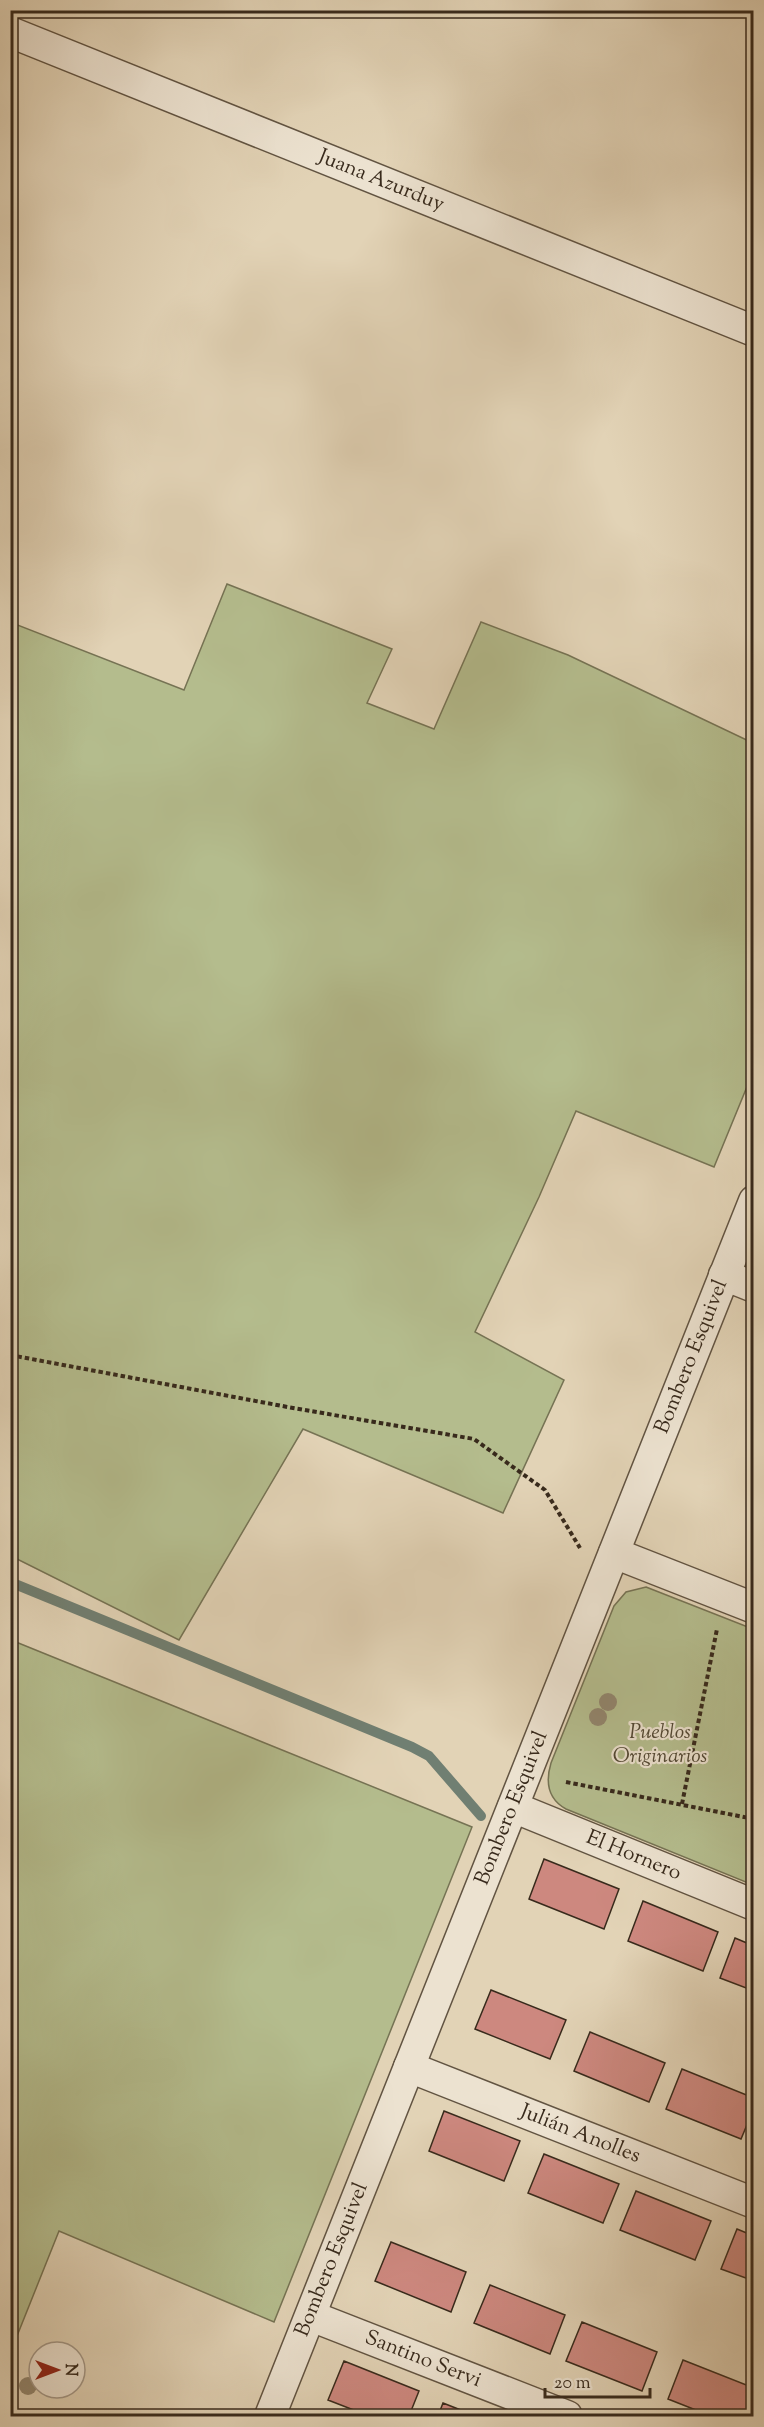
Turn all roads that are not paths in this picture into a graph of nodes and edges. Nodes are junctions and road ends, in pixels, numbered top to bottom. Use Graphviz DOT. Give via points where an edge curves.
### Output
graph roads {
  1 [pos="10,32"];
  2 [pos="753,332"];
  3 [pos="753,1201"];
  4 [pos="724,1275"];
  5 [pos="753,1287"];
  6 [pos="614,1553"];
  7 [pos="753,1608"];
  8 [pos="513,1807"];
  9 [pos="753,1905"];
  10 [pos="409,2067"];
  11 [pos="753,2203"];
  12 [pos="311,2316"];
  13 [pos="270,2416"];
  14 [pos="567,2416"];
  1 -- 2 [label="street, Juana Azurduy"];
  3 -- 4 [label="street, Bombero Esquivel"];
  4 -- 5 [label="street"];
  4 -- 6 [label="street, Bombero Esquivel"];
  6 -- 7 [label="street"];
  6 -- 8 [label="street, Bombero Esquivel"];
  8 -- 9 [label="street, El Hornero"];
  8 -- 10 [label="street, Bombero Esquivel"];
  10 -- 11 [label="street, Julián Anolles"];
  10 -- 12 [label="street, Bombero Esquivel"];
  12 -- 13 [label="street, Bombero Esquivel"];
  12 -- 14 [label="street, Santino Servi"];
}
